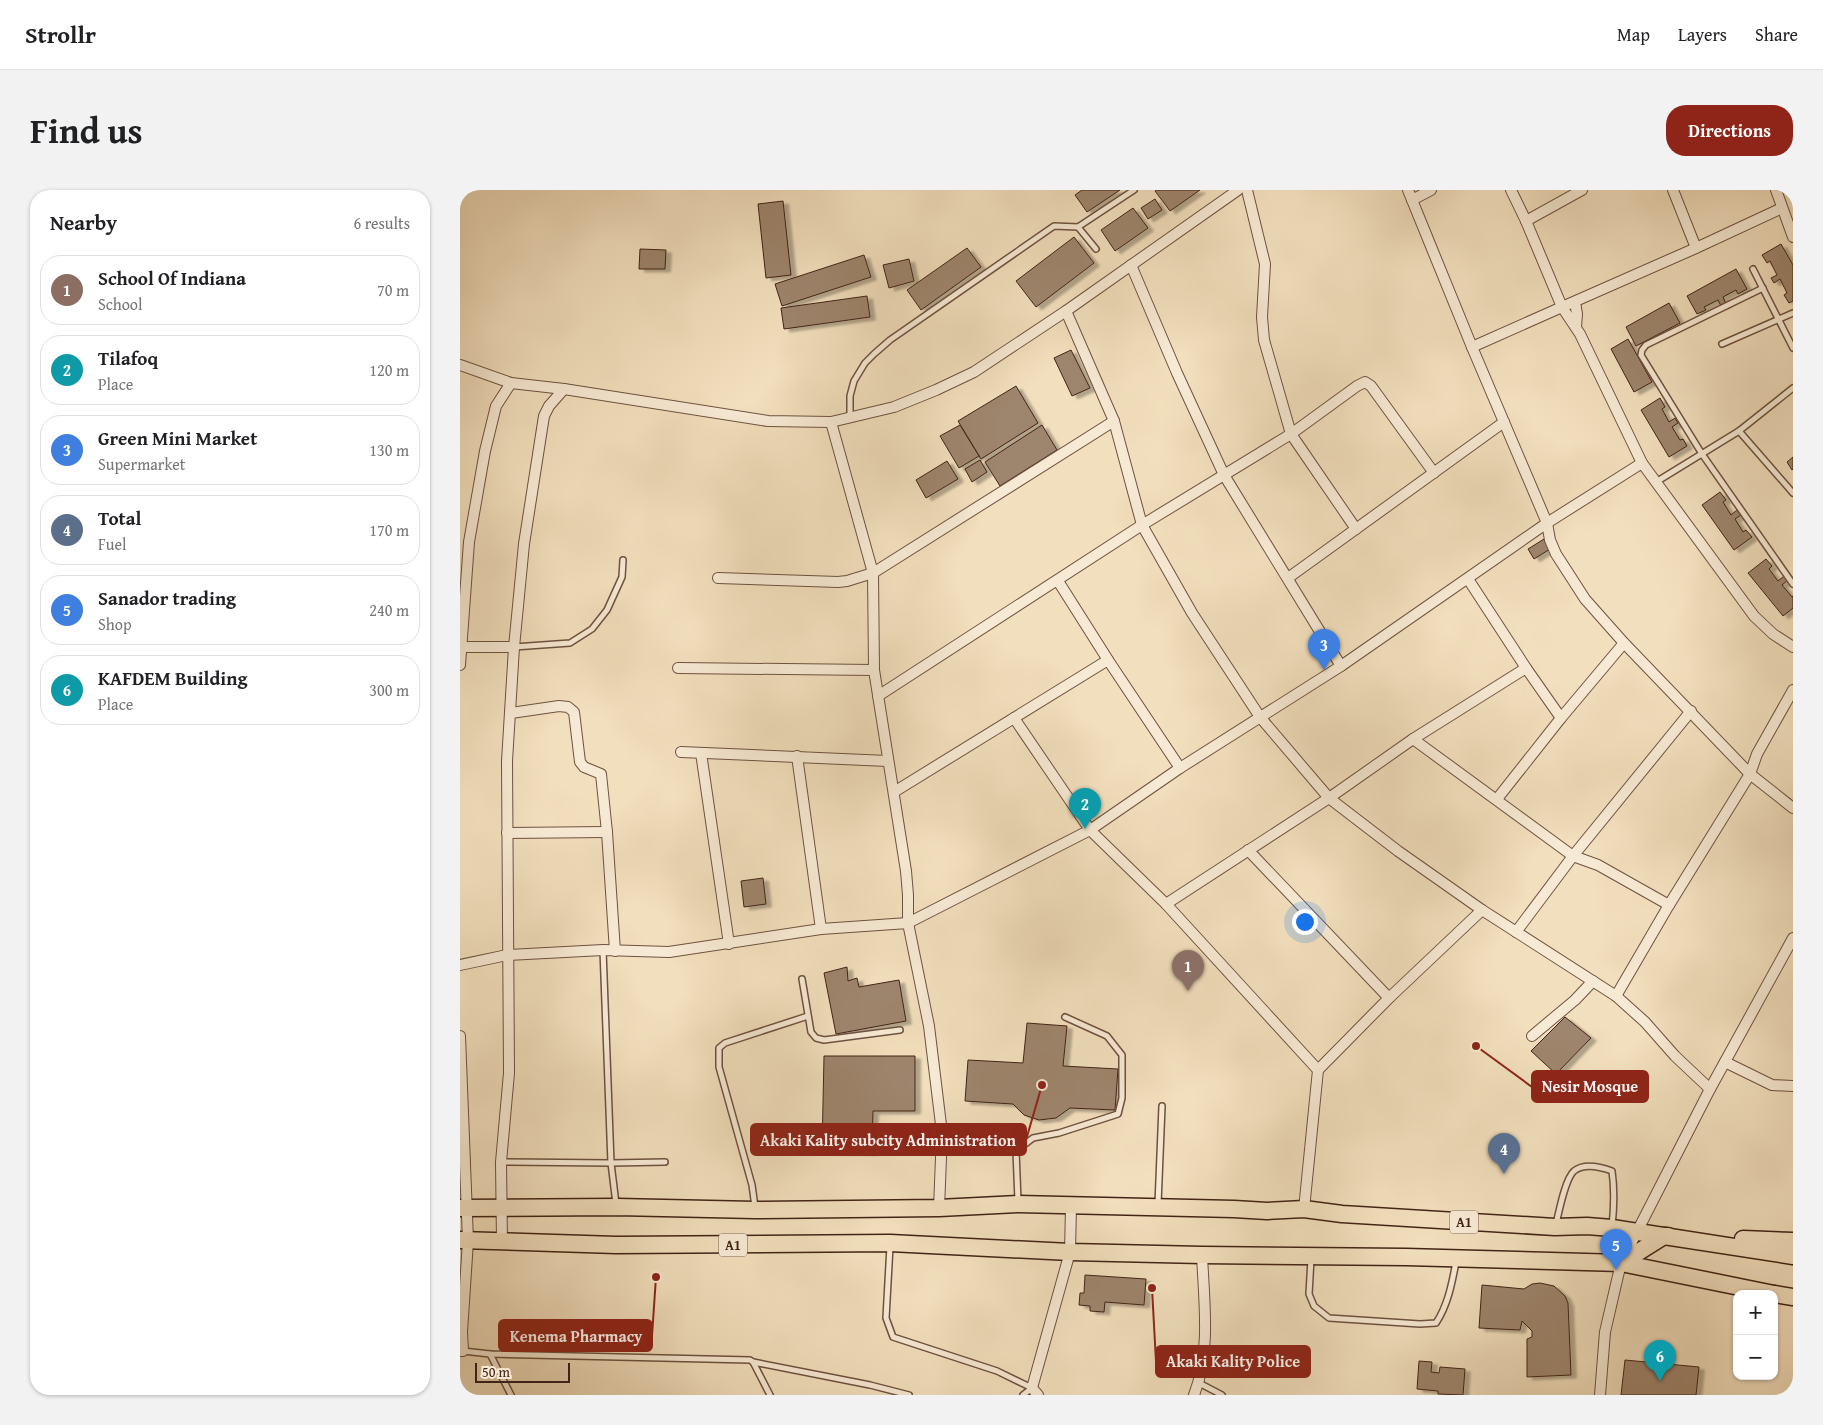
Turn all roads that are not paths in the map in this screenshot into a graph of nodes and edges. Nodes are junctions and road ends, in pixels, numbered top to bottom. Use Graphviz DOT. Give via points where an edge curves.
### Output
graph roads {
  1 [pos="1134,190"];
  2 [pos="1238,190"];
  3 [pos="1247,190"];
  4 [pos="1408,190"];
  5 [pos="1431,190"];
  6 [pos="1511,190"];
  7 [pos="1582,190"];
  8 [pos="1672,190"];
  9 [pos="1776,190"];
  10 [pos="1412,200"];
  11 [pos="1782,208"];
  12 [pos="1526,221"];
  13 [pos="1078,227"];
  14 [pos="1793,237"];
  15 [pos="1696,248"];
  16 [pos="1096,249"];
  17 [pos="1131,265"];
  18 [pos="1753,269"];
  19 [pos="1763,288"];
  20 [pos="1575,302"];
  21 [pos="1562,307"];
  22 [pos="1066,311"];
  23 [pos="1793,313"];
  24 [pos="1778,319"];
  25 [pos="1576,327"];
  26 [pos="1722,344"];
  27 [pos="1472,348"];
  28 [pos="1793,348"];
  29 [pos="460,365"];
  30 [pos="511,383"];
  31 [pos="1793,388"];
  32 [pos="564,389"];
  33 [pos="850,418"];
  34 [pos="1114,421"];
  35 [pos="831,422"];
  36 [pos="1504,422"];
  37 [pos="1740,431"];
  38 [pos="1291,434"];
  39 [pos="1702,454"];
  40 [pos="1642,463"];
  41 [pos="1434,473"];
  42 [pos="1224,475"];
  43 [pos="1656,482"];
  44 [pos="1793,493"];
  45 [pos="1548,522"];
  46 [pos="1142,525"];
  47 [pos="1356,529"];
  48 [pos="623,560"];
  49 [pos="1791,573"];
  50 [pos="873,574"];
  51 [pos="718,578"];
  52 [pos="1288,578"];
  53 [pos="1468,579"];
  54 [pos="1058,581"];
  55 [pos="1793,584"];
  56 [pos="1624,643"];
  57 [pos="461,646"];
  58 [pos="514,647"];
  59 [pos="1793,648"];
  60 [pos="1108,660"];
  61 [pos="460,665"];
  62 [pos="1341,666"];
  63 [pos="678,668"];
  64 [pos="1526,668"];
  65 [pos="874,670"];
  66 [pos="1793,690"];
  67 [pos="878,696"];
  68 [pos="1691,711"];
  69 [pos="511,713"];
  70 [pos="1260,717"];
  71 [pos="1014,718"];
  72 [pos="1560,718"];
  73 [pos="1413,739"];
  74 [pos="681,752"];
  75 [pos="701,753"];
  76 [pos="797,756"];
  77 [pos="888,760"];
  78 [pos="1180,768"];
  79 [pos="1750,774"];
  80 [pos="894,792"];
  81 [pos="1329,798"];
  82 [pos="1497,799"];
  83 [pos="1793,808"];
  84 [pos="1090,830"];
  85 [pos="607,832"];
  86 [pos="507,833"];
  87 [pos="1248,850"];
  88 [pos="1573,856"];
  89 [pos="1166,904"];
  90 [pos="1669,905"];
  91 [pos="1482,910"];
  92 [pos="908,923"];
  93 [pos="821,929"];
  94 [pos="1516,932"];
  95 [pos="1792,941"];
  96 [pos="729,944"];
  97 [pos="603,950"];
  98 [pos="615,951"];
  99 [pos="507,955"];
  100 [pos="460,965"];
  101 [pos="802,979"];
  102 [pos="1594,982"];
  103 [pos="1616,996"];
  104 [pos="1389,998"];
  105 [pos="808,1016"];
  106 [pos="1065,1017"];
  107 [pos="900,1030"];
  108 [pos="460,1036"];
  109 [pos="1532,1036"];
  110 [pos="1725,1062"];
  111 [pos="1318,1070"];
  112 [pos="461,1082"];
  113 [pos="1793,1086"];
  114 [pos="1710,1089"];
  115 [pos="1162,1106"];
  116 [pos="501,1162"];
  117 [pos="665,1162"];
  118 [pos="611,1163"];
  119 [pos="1018,1204"];
  120 [pos="1071,1206"];
  121 [pos="501,1207"];
  122 [pos="617,1207"];
  123 [pos="1158,1207"];
  124 [pos="463,1208"];
  125 [pos="939,1208"];
  126 [pos="1304,1209"];
  127 [pos="755,1210"];
  128 [pos="1555,1227"];
  129 [pos="1612,1228"];
  130 [pos="1636,1231"];
  131 [pos="1664,1236"];
  132 [pos="464,1240"];
  133 [pos="1793,1241"];
  134 [pos="502,1242"];
  135 [pos="890,1243"];
  136 [pos="1070,1252"];
  137 [pos="1202,1256"];
  138 [pos="1312,1256"];
  139 [pos="1793,1256"];
  140 [pos="1457,1258"];
  141 [pos="1621,1263"];
  142 [pos="1754,1290"];
  143 [pos="1778,1295"];
  144 [pos="1793,1297"];
  145 [pos="462,1351"];
  146 [pos="490,1354"];
  147 [pos="754,1362"];
  148 [pos="1198,1383"];
  149 [pos="1035,1392"];
  150 [pos="511,1395"];
  151 [pos="770,1395"];
  152 [pos="909,1395"];
  153 [pos="1023,1395"];
  154 [pos="1194,1395"];
  155 [pos="1222,1395"];
  156 [pos="1600,1395"];
  1 -- 13 [label="lane"];
  2 -- 17 [label="street"];
  3 -- 38 [label="street" via="1265,264 1264,340"];
  4 -- 10 [label="street"];
  5 -- 10 [label="street"];
  6 -- 12 [label="street"];
  7 -- 12 [label="street"];
  8 -- 15 [label="street"];
  9 -- 11 [label="street"];
  10 -- 27 [label="street"];
  11 -- 14 [label="street"];
  11 -- 15 [label="street"];
  12 -- 21 [label="street"];
  13 -- 16 [label="lane"];
  13 -- 33 [label="lane" via="1054,226 890,340 865,363 854,381"];
  15 -- 20 [label="street"];
  17 -- 22 [label="street"];
  17 -- 42 [label="street"];
  18 -- 19 [label="lane"];
  19 -- 24 [label="lane"];
  19 -- 39 [label="lane" via="1646,345 1642,350 1641,355"];
  20 -- 21 [label="street"];
  20 -- 25 [label="street"];
  21 -- 25 [label="street"];
  21 -- 27 [label="street"];
  22 -- 33 [label="street" via="974,372 894,407"];
  22 -- 34 [label="street"];
  23 -- 24 [label="lane"];
  24 -- 26 [label="lane"];
  24 -- 28 [label="lane"];
  25 -- 40 [label="street"];
  27 -- 36 [label="street"];
  29 -- 30 [label="street"];
  30 -- 32 [label="street"];
  30 -- 57 [label="street" via="496,406 485,451 469,542"];
  31 -- 37 [label="lane"];
  32 -- 35 [label="street" via="768,421"];
  32 -- 58 [label="street" via="544,416 524,544"];
  33 -- 35 [label="street"];
  34 -- 46 [label="street"];
  34 -- 50 [label="street"];
  35 -- 50 [label="street"];
  36 -- 41 [label="street"];
  36 -- 45 [label="street"];
  37 -- 39 [label="lane"];
  37 -- 44 [label="lane"];
  38 -- 41 [label="street" via="1365,382"];
  38 -- 42 [label="street"];
  38 -- 47 [label="street"];
  39 -- 43 [label="lane"];
  39 -- 49 [label="lane"];
  40 -- 43 [label="street"];
  40 -- 45 [label="street"];
  41 -- 47 [label="street"];
  42 -- 46 [label="street"];
  42 -- 52 [label="street"];
  43 -- 59 [label="street" via="1754,616"];
  45 -- 53 [label="street"];
  45 -- 56 [label="street" via="1556,554 1585,599"];
  46 -- 54 [label="street"];
  46 -- 70 [label="street" via="1192,613"];
  47 -- 52 [label="street"];
  48 -- 58 [label="lane" via="622,577 607,610 592,629 570,643"];
  49 -- 55 [label="lane"];
  50 -- 51 [label="street" via="838,582"];
  50 -- 65 [label="street"];
  52 -- 62 [label="street"];
  53 -- 62 [label="street"];
  53 -- 64 [label="street"];
  54 -- 60 [label="street"];
  54 -- 67 [label="street"];
  56 -- 68 [label="street"];
  56 -- 72 [label="street"];
  57 -- 58 [label="street"];
  57 -- 61 [label="street"];
  58 -- 69 [label="street"];
  60 -- 71 [label="street"];
  60 -- 78 [label="street"];
  62 -- 70 [label="street"];
  63 -- 65 [label="street"];
  64 -- 72 [label="street"];
  64 -- 73 [label="street"];
  65 -- 67 [label="street"];
  66 -- 79 [label="street" via="1757,754"];
  67 -- 77 [label="street"];
  68 -- 79 [label="street"];
  68 -- 88 [label="street"];
  69 -- 85 [label="street" via="559,706 574,712 580,762 601,774"];
  69 -- 86 [label="street"];
  70 -- 78 [label="street"];
  70 -- 81 [label="street"];
  71 -- 80 [label="street"];
  71 -- 84 [label="street"];
  72 -- 82 [label="street"];
  73 -- 81 [label="street"];
  73 -- 82 [label="street"];
  74 -- 75 [label="street"];
  75 -- 76 [label="street"];
  75 -- 96 [label="street"];
  76 -- 77 [label="street"];
  76 -- 93 [label="street"];
  77 -- 80 [label="street"];
  78 -- 84 [label="street"];
  79 -- 83 [label="street"];
  79 -- 90 [label="street"];
  80 -- 92 [label="street" via="906,871"];
  81 -- 87 [label="street"];
  81 -- 91 [label="street"];
  82 -- 88 [label="street"];
  84 -- 89 [label="street"];
  84 -- 92 [label="street"];
  85 -- 86 [label="street"];
  85 -- 98 [label="street"];
  86 -- 99 [label="street"];
  87 -- 89 [label="street"];
  87 -- 104 [label="street"];
  88 -- 90 [label="street" via="1598,865"];
  88 -- 94 [label="street"];
  89 -- 111 [label="street"];
  90 -- 103 [label="street"];
  91 -- 94 [label="street"];
  91 -- 104 [label="street"];
  92 -- 93 [label="street"];
  92 -- 125 [label="street" via="929,1026 942,1133"];
  93 -- 96 [label="street"];
  94 -- 102 [label="street"];
  95 -- 110 [label="street"];
  96 -- 98 [label="street" via="669,952"];
  97 -- 98 [label="street"];
  97 -- 99 [label="street"];
  97 -- 118 [label="lane"];
  99 -- 100 [label="street"];
  99 -- 116 [label="street" via="509,1073"];
  101 -- 105 [label="lane"];
  102 -- 103 [label="street"];
  102 -- 109 [label="street"];
  103 -- 114 [label="street"];
  104 -- 111 [label="street"];
  105 -- 107 [label="lane" via="811,1032 824,1040"];
  105 -- 127 [label="lane" via="725,1043 719,1048 719,1067 752,1185"];
  106 -- 119 [label="lane" via="1107,1036 1122,1055 1122,1098 1118,1114 1033,1138 1016,1151"];
  108 -- 112 [label="street"];
  110 -- 113 [label="street" via="1772,1085"];
  110 -- 114 [label="street"];
  111 -- 126 [label="street"];
  112 -- 124 [label="street"];
  114 -- 130 [label="street"];
  115 -- 123 [label="lane"];
  116 -- 118 [label="lane"];
  116 -- 121 [label="street"];
  117 -- 118 [label="lane"];
  118 -- 122 [label="lane"];
  119 -- 120 [label="main road, A1"];
  119 -- 125 [label="main road, A1"];
  120 -- 123 [label="main road, A1"];
  120 -- 136 [label="street"];
  121 -- 122 [label="main road, A1"];
  121 -- 124 [label="main road, A1"];
  121 -- 134 [label="street"];
  122 -- 127 [label="main road, A1"];
  123 -- 126 [label="main road, A1" via="1267,1212"];
  124 -- 132 [label="street"];
  125 -- 127 [label="main road, A1"];
  126 -- 128 [label="main road, A1"];
  128 -- 129 [label="main road, A1"];
  128 -- 129 [label="lane" via="1568,1181 1574,1171 1587,1166 1602,1167 1612,1172 1615,1200"];
  129 -- 130 [label="main road, A1"];
  130 -- 131 [label="main road, A1"];
  130 -- 141 [label="street"];
  131 -- 133 [label="main road"];
  131 -- 139 [label="main road, A1"];
  131 -- 141 [label="main road"];
  132 -- 134 [label="main road, A1"];
  132 -- 145 [label="street"];
  134 -- 135 [label="main road, A1" via="616,1245"];
  135 -- 136 [label="main road, A1"];
  135 -- 149 [label="lane" via="886,1318 893,1337 997,1371"];
  136 -- 137 [label="main road, A1"];
  136 -- 149 [label="street"];
  137 -- 138 [label="main road, A1"];
  137 -- 148 [label="street" via="1206,1342"];
  138 -- 140 [label="main road, A1"];
  138 -- 140 [label="lane" via="1309,1294 1314,1306 1329,1318 1420,1324 1436,1323 1441,1315"];
  140 -- 141 [label="main road, A1"];
  141 -- 142 [label="main road, A1"];
  141 -- 156 [label="street" via="1606,1332"];
  143 -- 144 [label="main road, A1"];
  145 -- 146 [label="lane"];
  146 -- 147 [label="lane"];
  146 -- 150 [label="lane"];
  147 -- 151 [label="lane"];
  147 -- 152 [label="lane"];
  148 -- 154 [label="street"];
  148 -- 155 [label="lane"];
  149 -- 153 [label="lane"];
}
